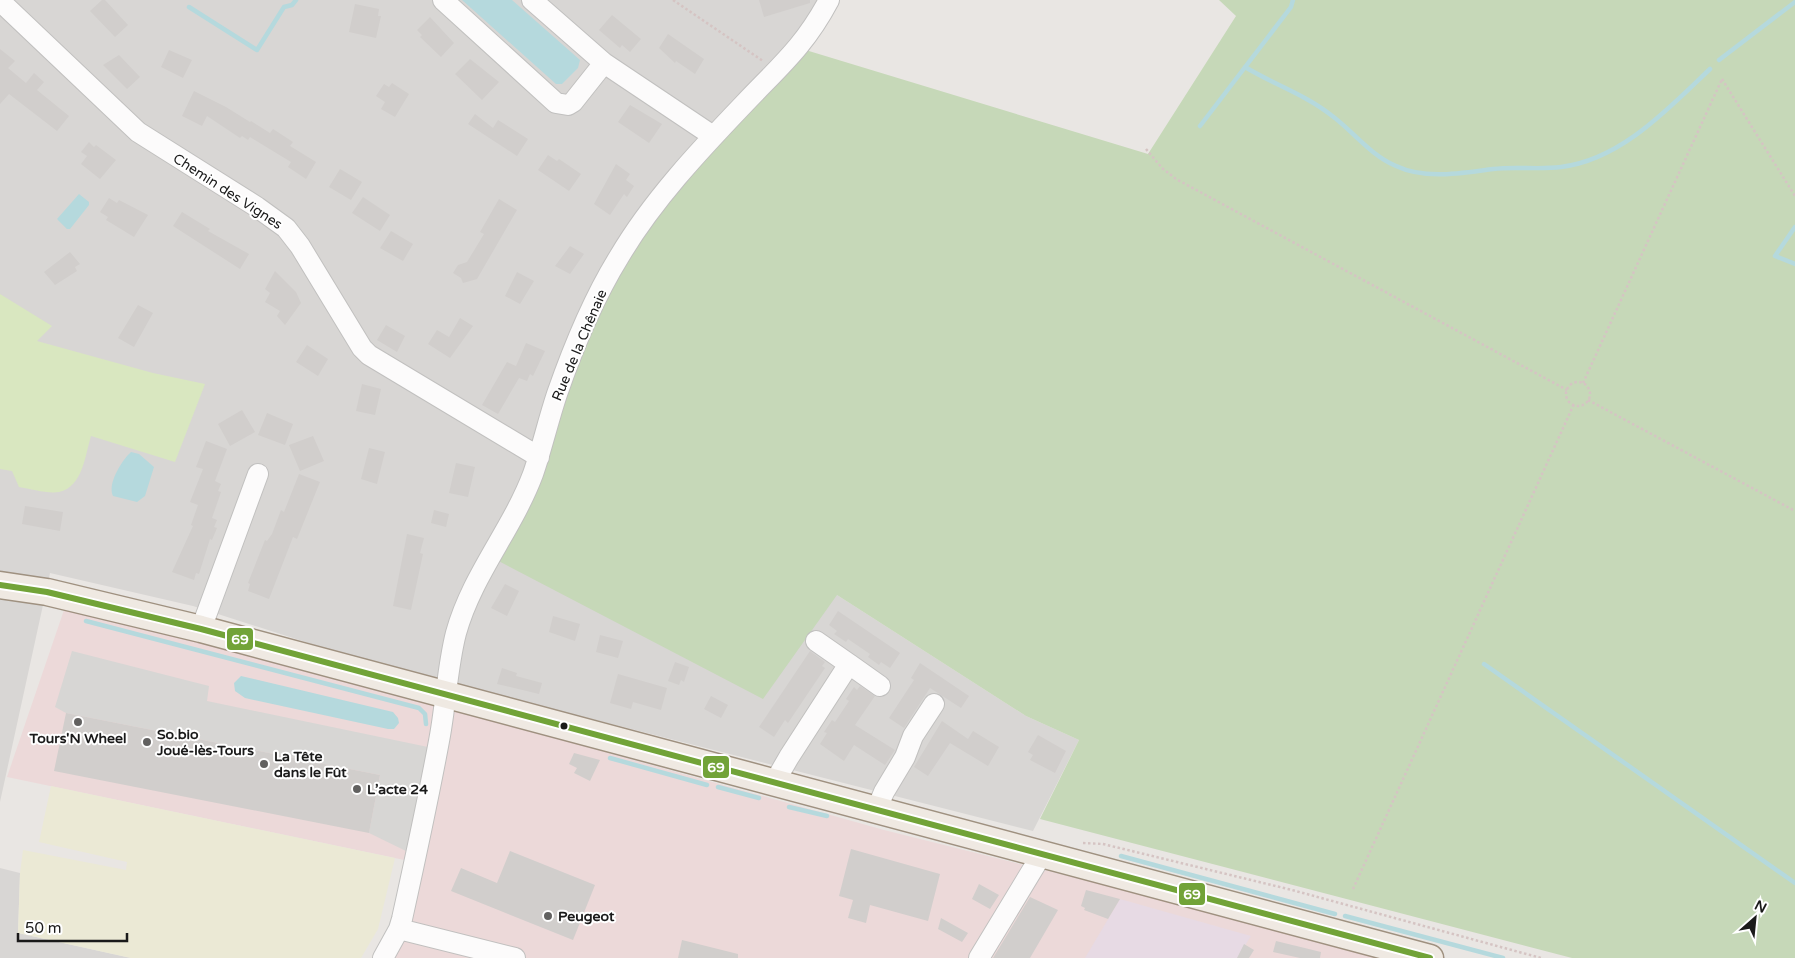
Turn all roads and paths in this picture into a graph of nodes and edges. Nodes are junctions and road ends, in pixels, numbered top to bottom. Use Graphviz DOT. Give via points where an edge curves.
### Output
graph roads {
  1 [pos="443,0"];
  2 [pos="532,0"];
  3 [pos="673,0"];
  4 [pos="829,0"];
  5 [pos="0,1"];
  6 [pos="604,63"];
  7 [pos="780,69"];
  8 [pos="714,136"];
  9 [pos="1146,149"];
  10 [pos="1795,196"];
  11 [pos="1583,384"];
  12 [pos="1567,390"];
  13 [pos="1588,400"];
  14 [pos="1574,404"];
  15 [pos="539,456"];
  16 [pos="258,474"];
  17 [pos="1795,511"];
  18 [pos="0,585"];
  19 [pos="201,629"];
  20 [pos="816,641"];
  21 [pos="849,664"];
  22 [pos="880,686"];
  23 [pos="446,696"];
  24 [pos="934,704"];
  25 [pos="774,784"];
  26 [pos="876,811"];
  27 [pos="1042,854"];
  28 [pos="1353,889"];
  29 [pos="399,929"];
  30 [pos="383,958"];
  31 [pos="515,958"];
  32 [pos="979,958"];
  33 [pos="1430,958"];
  1 -- 6 [label="street" via="556,103 568,105 573,102"];
  2 -- 6 [label="street"];
  3 -- 7 [label="path"];
  4 -- 7 [label="street, Rue de la Chênaie" via="816,23"];
  5 -- 15 [label="street, Chemin des Vignes" via="148,140 286,228 369,356"];
  6 -- 8 [label="street"];
  7 -- 8 [label="street, Rue de la Chênaie"];
  8 -- 15 [label="street, Rue de la Chênaie" via="653,209 617,259 569,364"];
  9 -- 12 [label="path" via="1176,179"];
  10 -- 11 [label="path" via="1722,79"];
  11 -- 12 [label="path" via="1576,383"];
  11 -- 13 [label="path" via="1589,389"];
  12 -- 14 [label="path" via="1567,398"];
  13 -- 14 [label="path" via="1583,405"];
  13 -- 17 [label="path"];
  14 -- 28 [label="path"];
  15 -- 23 [label="street, Rue de la Chênaie" via="509,526 489,556 468,600 456,632"];
  16 -- 19 [label="street"];
  18 -- 19 [label="main road" via="47,592"];
  19 -- 23 [label="main road"];
  20 -- 21 [label="street"];
  21 -- 22 [label="street"];
  21 -- 25 [label="street"];
  23 -- 25 [label="main road"];
  23 -- 29 [label="street, Rue de la Chênaie"];
  24 -- 26 [label="street" via="913,736 906,757"];
  25 -- 26 [label="main road"];
  26 -- 27 [label="main road"];
  27 -- 32 [label="street"];
  27 -- 33 [label="main road"];
  29 -- 30 [label="street, Rue de la Chênaie"];
  29 -- 31 [label="street"];
}
